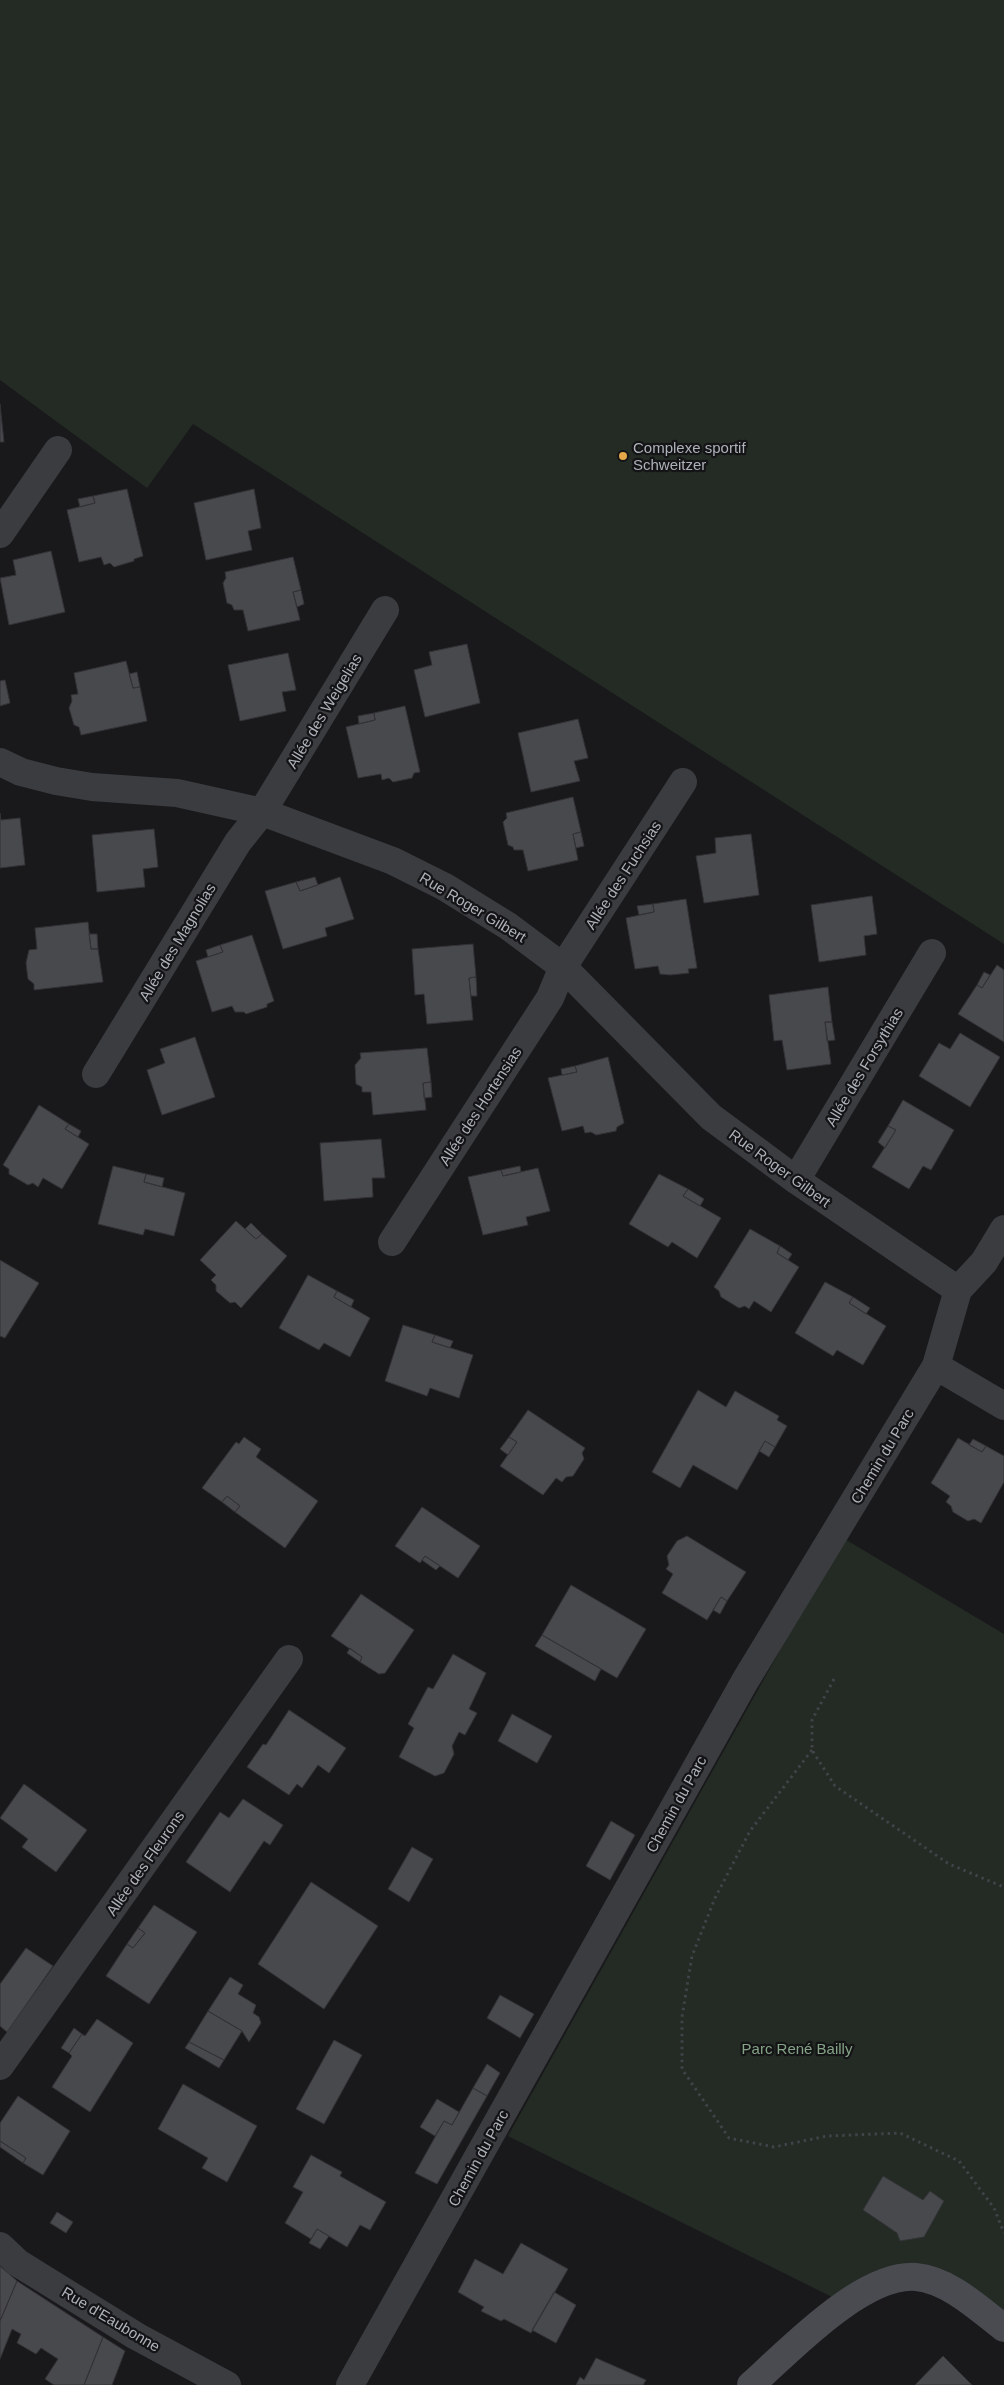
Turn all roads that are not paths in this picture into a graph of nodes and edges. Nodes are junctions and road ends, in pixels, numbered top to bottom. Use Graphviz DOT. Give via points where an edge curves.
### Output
graph roads {
  1 [pos="58,450"];
  2 [pos="0,534"];
  3 [pos="386,610"];
  4 [pos="0,762"];
  5 [pos="683,782"];
  6 [pos="262,812"];
  7 [pos="932,953"];
  8 [pos="563,967"];
  9 [pos="96,1074"];
  10 [pos="796,1180"];
  11 [pos="1004,1229"];
  12 [pos="392,1242"];
  13 [pos="958,1290"];
  14 [pos="936,1366"];
  15 [pos="1004,1406"];
  16 [pos="290,1659"];
  17 [pos="0,2066"];
  18 [pos="0,2246"];
  19 [pos="1004,2328"];
  20 [pos="227,2385"];
  21 [pos="350,2385"];
  22 [pos="751,2385"];
  1 -- 2 [label="street"];
  3 -- 6 [label="street, Allée des Weigelias"];
  4 -- 6 [label="street, Rue Roger Gilbert" via="21,772 56,781 177,793"];
  5 -- 8 [label="street, Allée des Fuchsias"];
  6 -- 8 [label="street, Rue Roger Gilbert" via="393,861 445,887 508,926"];
  6 -- 9 [label="street, Allée des Magnolias" via="238,842"];
  7 -- 10 [label="street, Allée des Forsythias"];
  8 -- 10 [label="street, Rue Roger Gilbert" via="711,1117"];
  8 -- 12 [label="street, Allée des Hortensias" via="550,998"];
  10 -- 13 [label="street, Rue Roger Gilbert"];
  11 -- 13 [label="street, Chemin du Parc" via="984,1262"];
  13 -- 14 [label="street, Chemin du Parc"];
  14 -- 15 [label="street"];
  14 -- 21 [label="street, Chemin du Parc" via="745,1681"];
  16 -- 17 [label="street, Allée des Fleurons"];
  18 -- 20 [label="street, Rue d'Eaubonne" via="18,2263 136,2336"];
  19 -- 22 [label="street" via="937,2282 916,2277 895,2279 868,2290 832,2312"];
}
